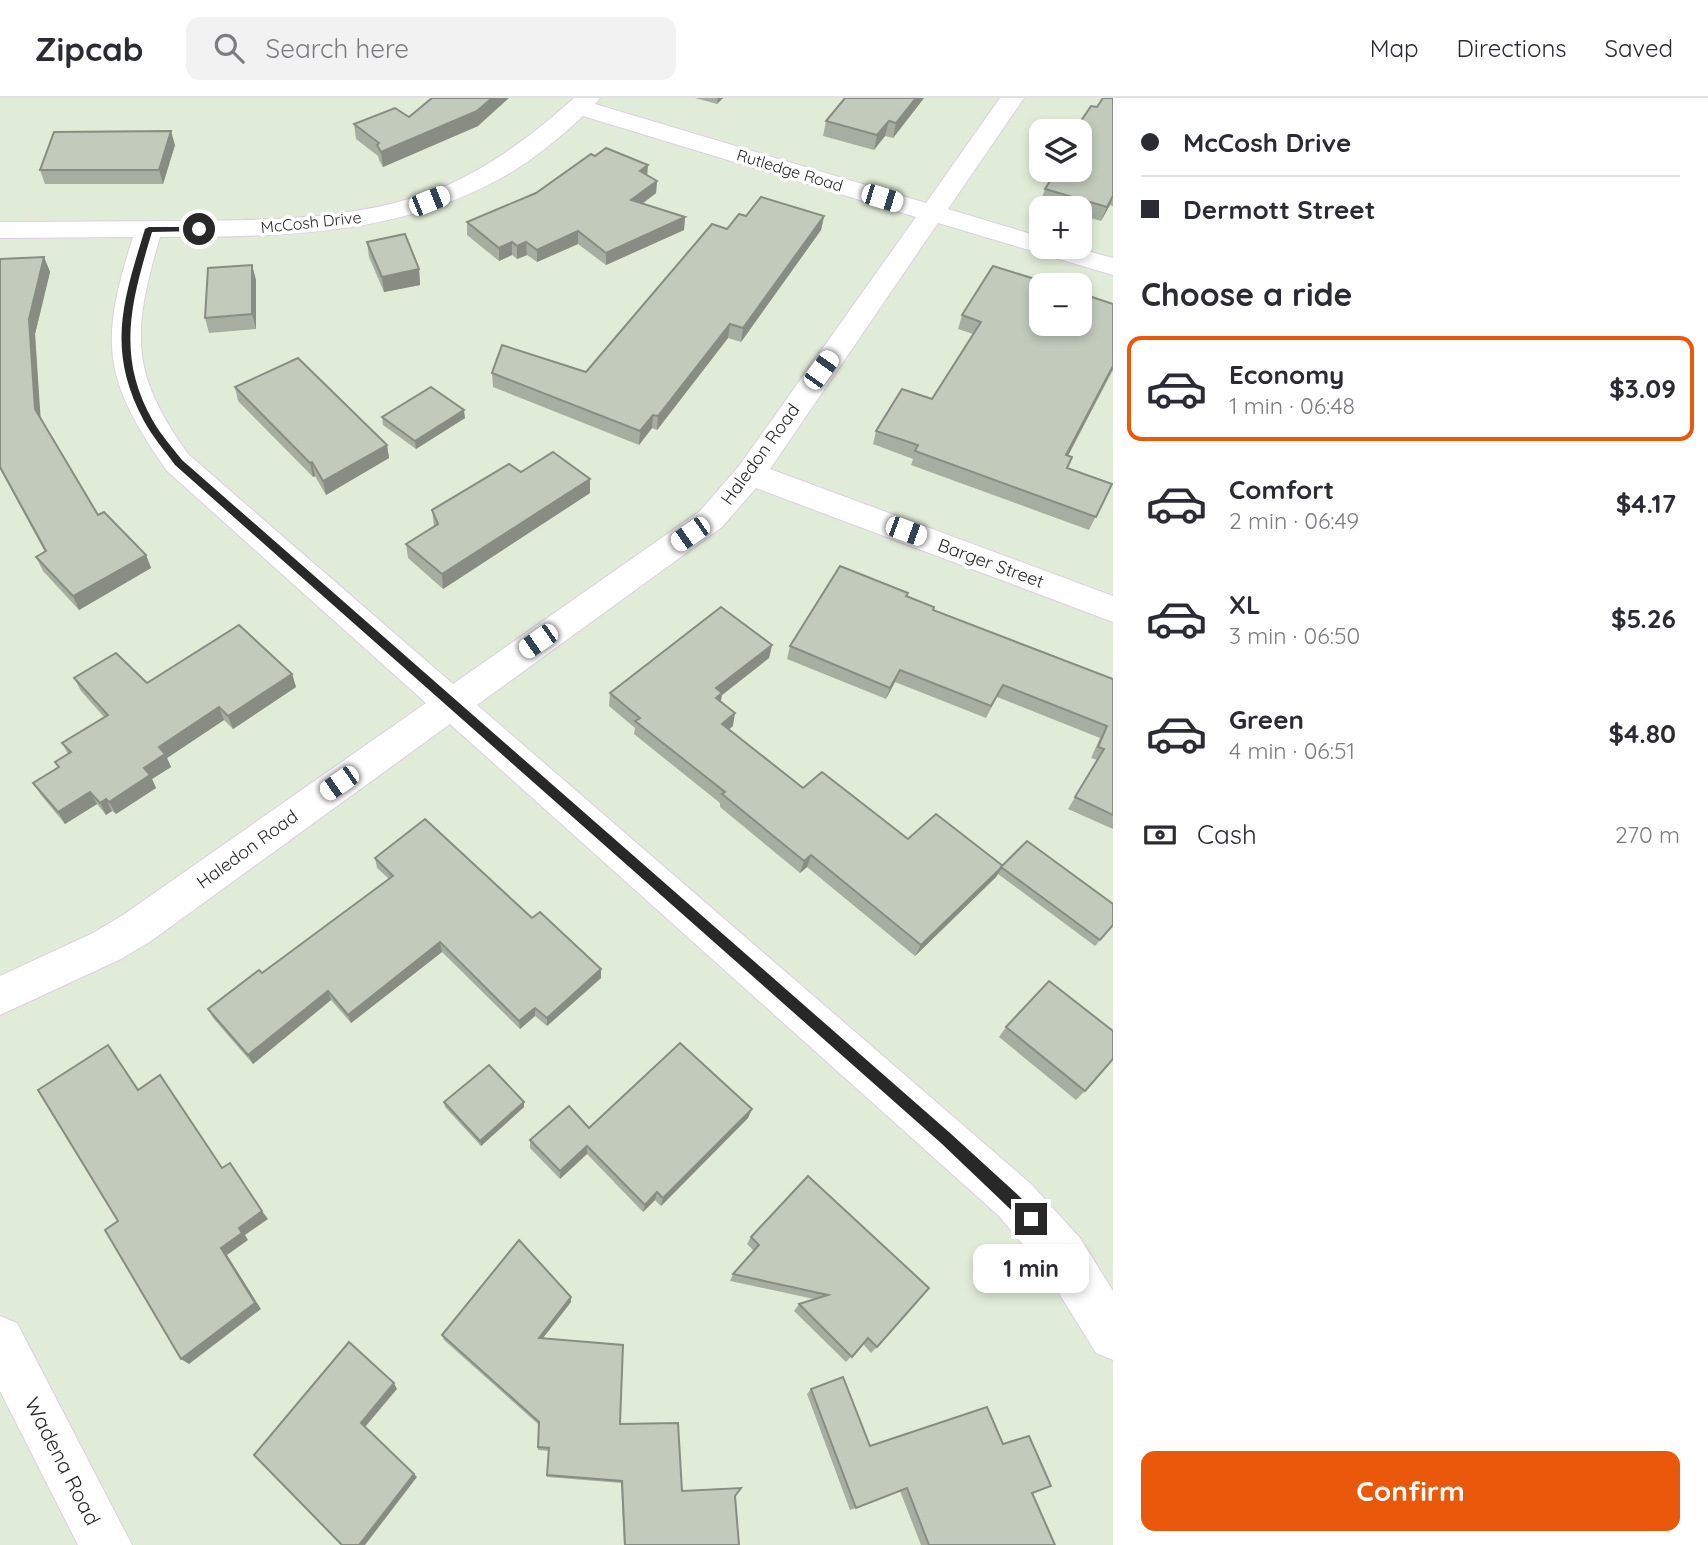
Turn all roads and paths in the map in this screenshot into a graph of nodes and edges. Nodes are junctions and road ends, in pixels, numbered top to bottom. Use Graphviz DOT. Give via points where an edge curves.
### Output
graph roads {
  1 [pos="1012,98"];
  2 [pos="583,102"];
  3 [pos="932,213"];
  4 [pos="149,229"];
  5 [pos="0,230"];
  6 [pos="1029,242"];
  7 [pos="1086,259"];
  8 [pos="1113,267"];
  9 [pos="750,474"];
  10 [pos="1113,609"];
  11 [pos="451,703"];
  12 [pos="0,996"];
  13 [pos="1113,1336"];
  14 [pos="0,1340"];
  15 [pos="106,1545"];
  1 -- 3 [label="street, Haledon Road"];
  2 -- 3 [label="street, Rutledge Road"];
  2 -- 4 [label="street, McCosh Drive" via="530,150 429,201 353,220 249,229"];
  3 -- 6 [label="street, Rutledge Road"];
  3 -- 9 [label="street, Haledon Road"];
  4 -- 5 [label="street, McCosh Drive"];
  4 -- 11 [label="street" via="129,296 125,332 127,366 149,422 195,479"];
  7 -- 8 [label="street, Rutledge Road"];
  9 -- 10 [label="street, Barger Street"];
  9 -- 11 [label="street, Haledon Road" via="711,519"];
  11 -- 12 [label="street, Haledon Road" via="136,928"];
  11 -- 13 [label="street" via="1014,1200 1063,1255"];
  14 -- 15 [label="street, Wadena Road"];
}
